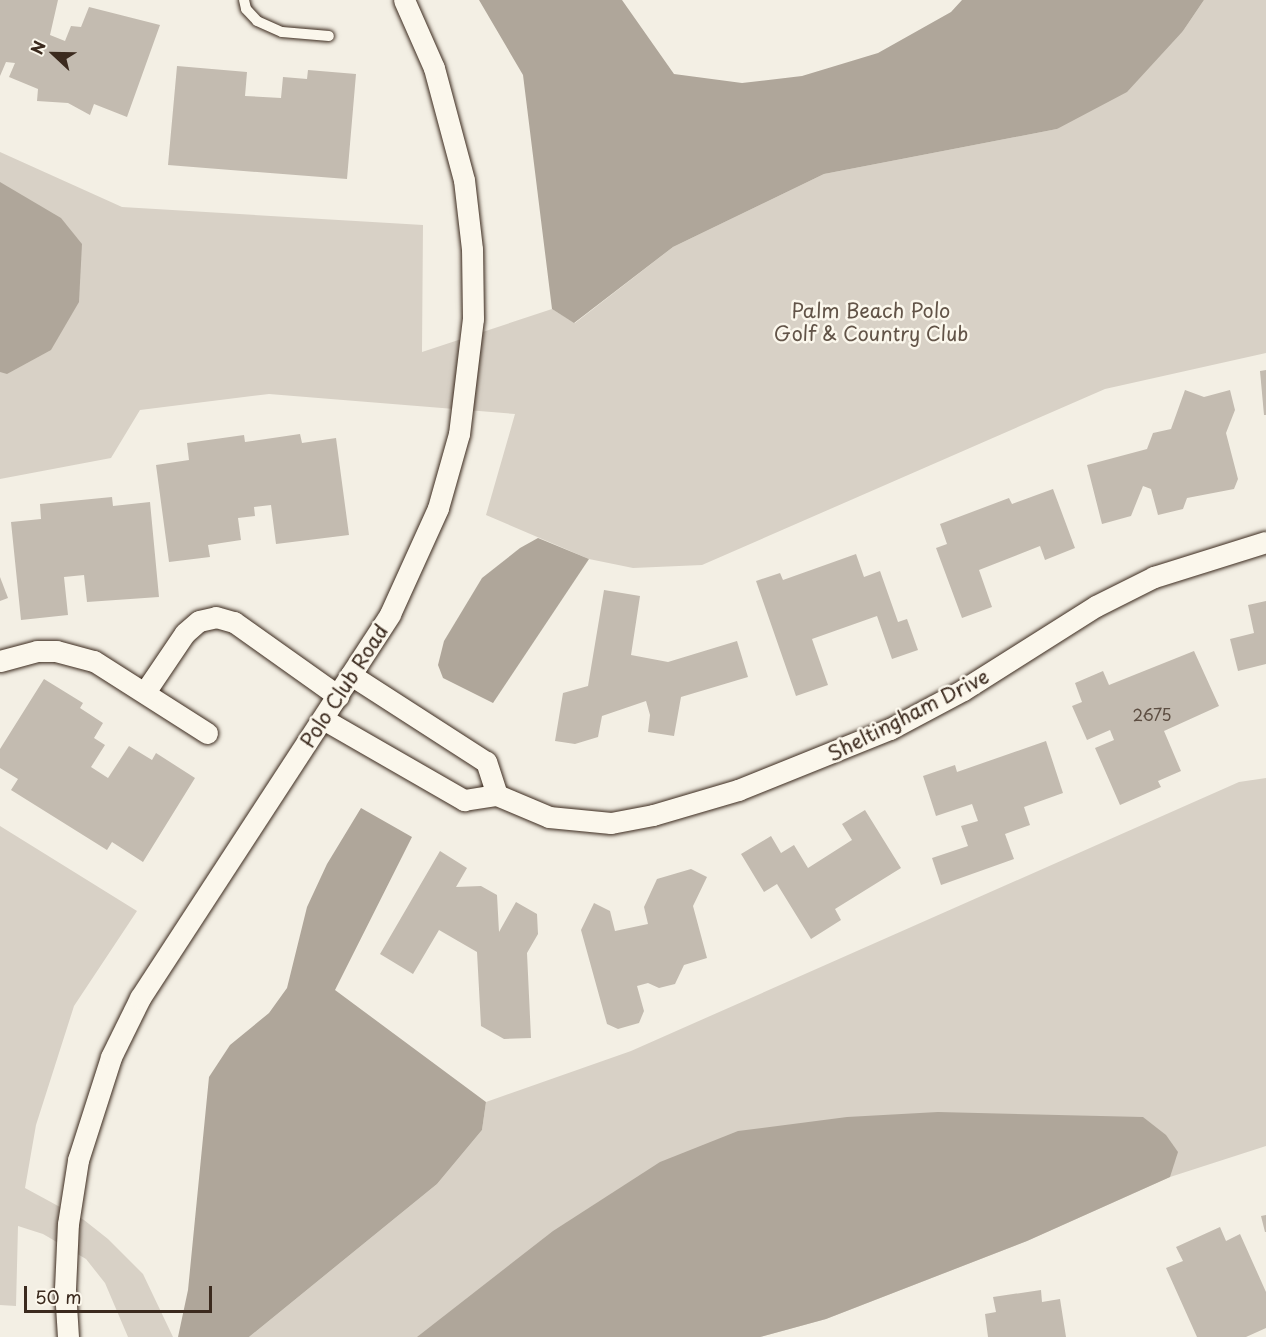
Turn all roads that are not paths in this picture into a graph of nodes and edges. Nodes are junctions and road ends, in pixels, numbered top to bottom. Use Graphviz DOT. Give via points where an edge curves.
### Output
graph roads {
  1 [pos="244,0"];
  2 [pos="404,0"];
  3 [pos="329,36"];
  4 [pos="1266,542"];
  5 [pos="0,661"];
  6 [pos="351,675"];
  7 [pos="145,693"];
  8 [pos="338,696"];
  9 [pos="323,719"];
  10 [pos="207,733"];
  11 [pos="497,795"];
  12 [pos="68,1337"];
  1 -- 3 [label="lane" via="246,9 257,21 282,32"];
  2 -- 6 [label="street, Polo Club Road" via="434,68 464,180 472,249 473,319 459,434 438,508 390,614"];
  4 -- 11 [label="street, Sheltingham Drive" via="1154,577 1096,606 963,690 890,729 738,790 611,823 549,817"];
  5 -- 7 [label="street" via="37,651 76,655 94,661"];
  6 -- 8 [label="street, Polo Club Road"];
  6 -- 11 [label="street" via="486,762"];
  7 -- 8 [label="street" via="184,633 199,621 216,617 234,622"];
  7 -- 10 [label="street"];
  8 -- 9 [label="street, Polo Club Road"];
  9 -- 11 [label="street" via="464,800"];
  9 -- 12 [label="street, Polo Club Road" via="140,998 111,1057 78,1160 68,1224"];
}
